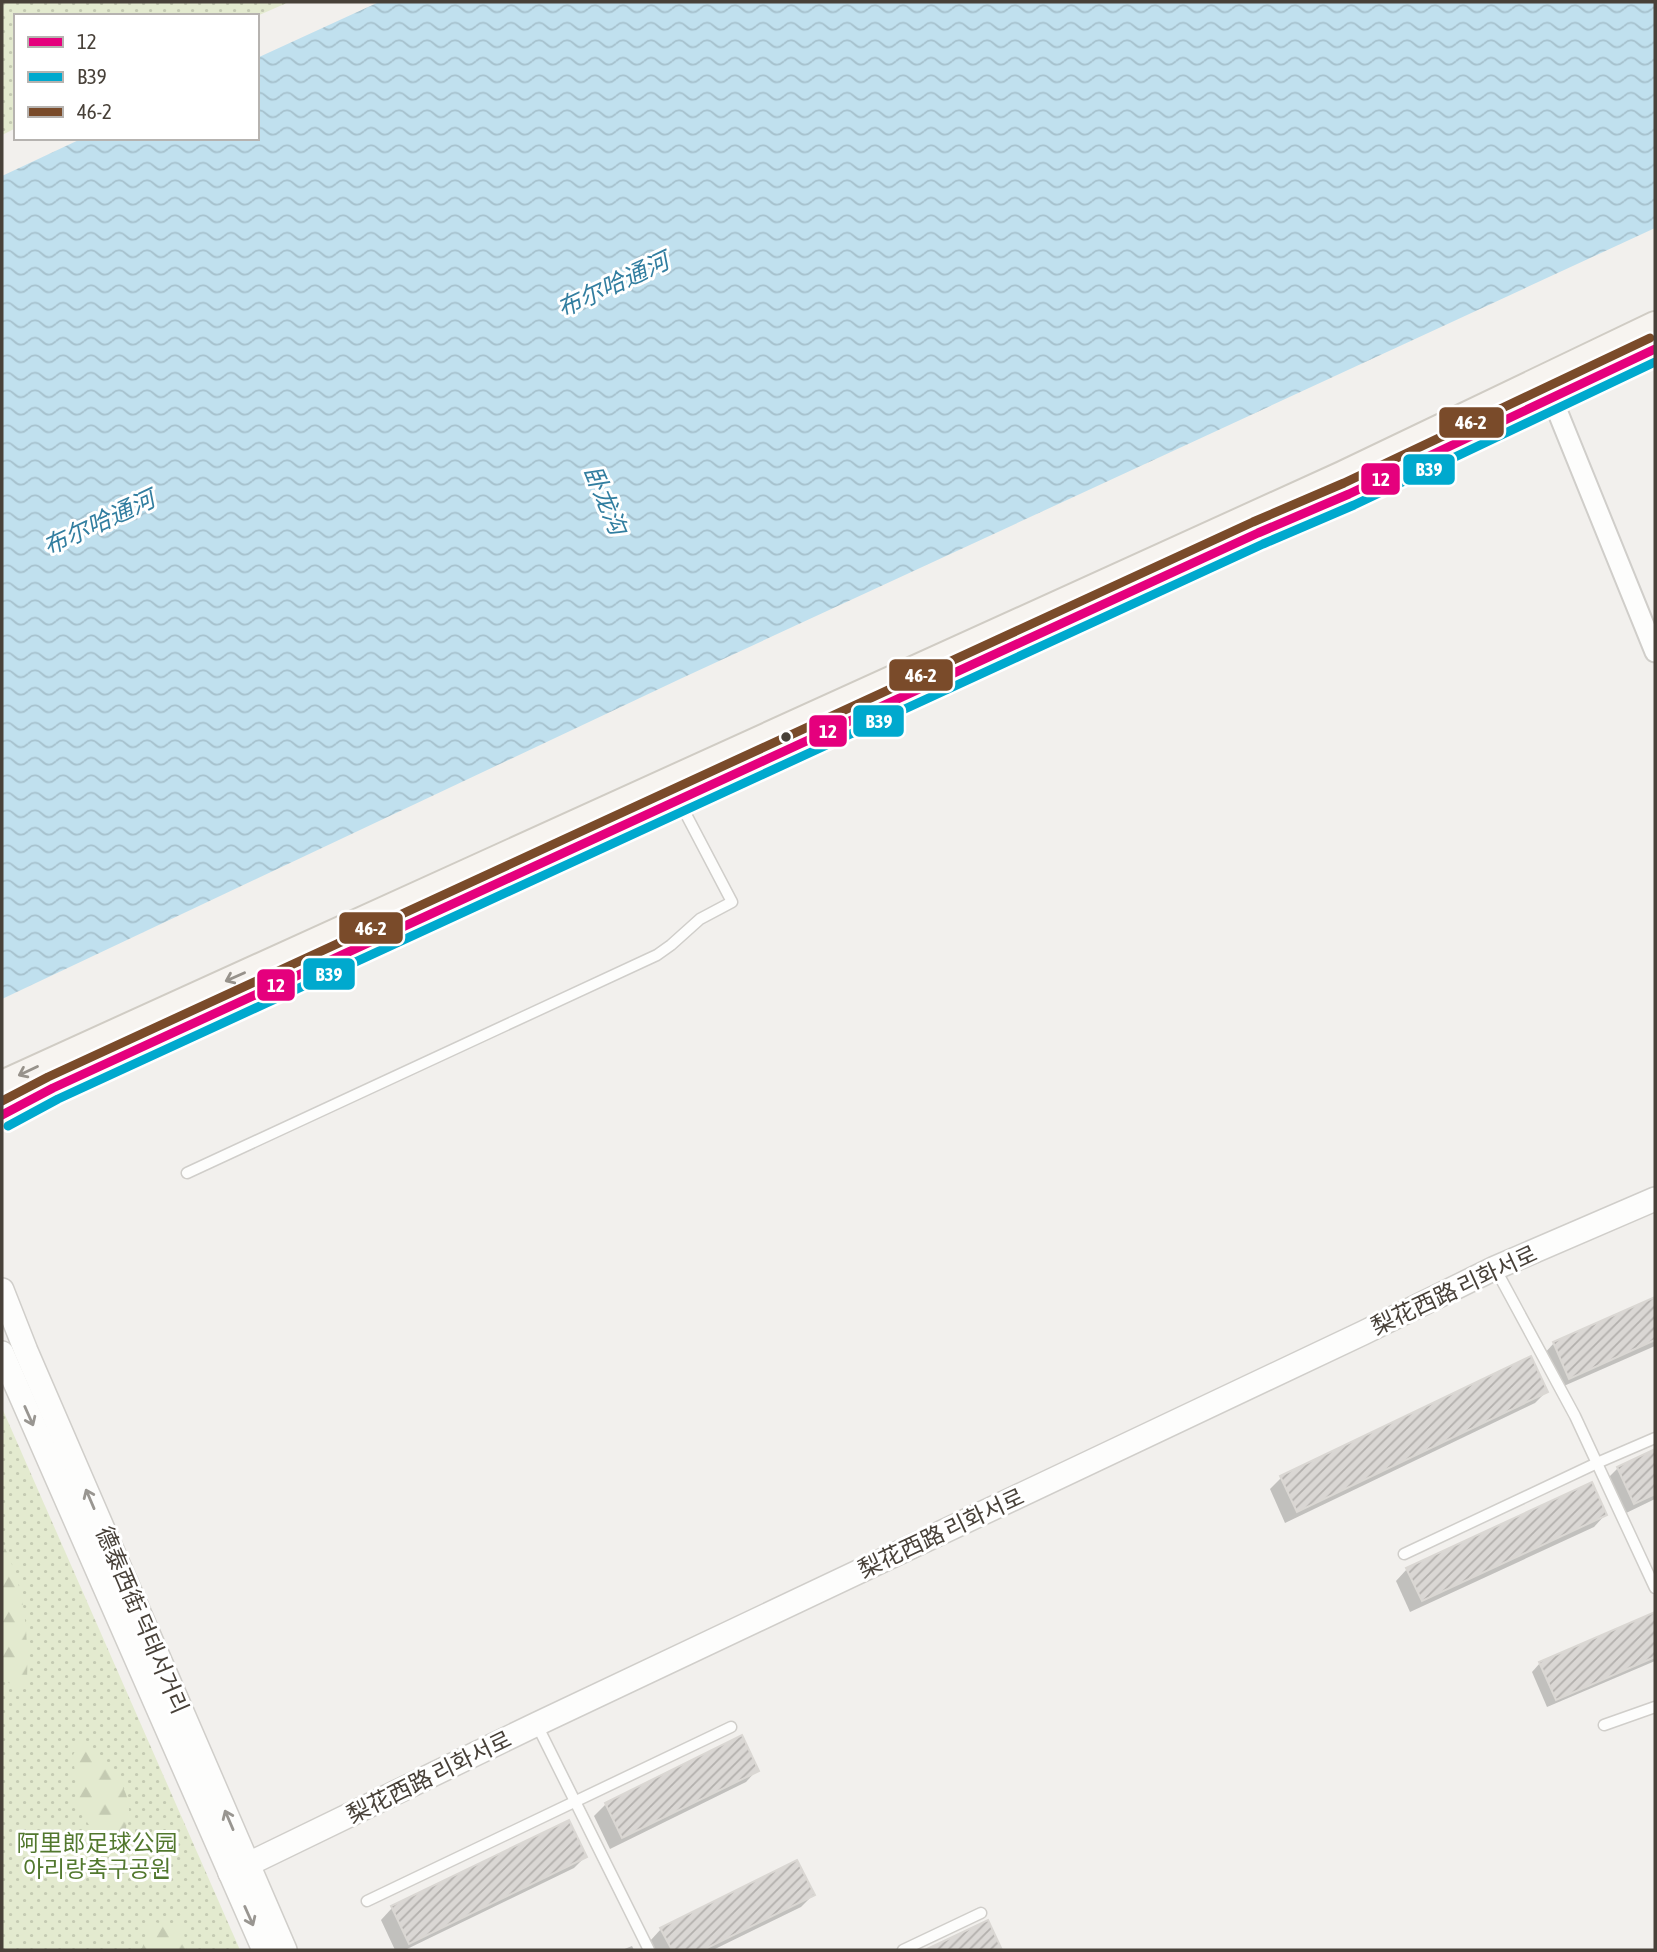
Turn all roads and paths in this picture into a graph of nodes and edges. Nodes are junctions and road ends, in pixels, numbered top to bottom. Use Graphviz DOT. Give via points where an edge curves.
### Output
graph roads {
  1 [pos="1655,324"];
  2 [pos="1655,349"];
  3 [pos="1552,398"];
  4 [pos="1655,652"];
  5 [pos="679,799"];
  6 [pos="2,1084"];
  7 [pos="2,1115"];
  8 [pos="187,1173"];
  9 [pos="1655,1199"];
  10 [pos="1495,1268"];
  11 [pos="2,1290"];
  12 [pos="2,1353"];
  13 [pos="1655,1438"];
  14 [pos="1597,1463"];
  15 [pos="1404,1554"];
  16 [pos="1655,1588"];
  17 [pos="1655,1707"];
  18 [pos="537,1724"];
  19 [pos="1604,1725"];
  20 [pos="731,1727"];
  21 [pos="575,1801"];
  22 [pos="239,1869"];
  23 [pos="366,1901"];
  24 [pos="981,1913"];
  25 [pos="264,1950"];
  26 [pos="285,1950"];
  27 [pos="649,1950"];
  28 [pos="903,1950"];
  1 -- 6 [label="main road, one-way" via="1342,475"];
  2 -- 3 [label="main road"];
  3 -- 4 [label="street"];
  3 -- 5 [label="main road"];
  5 -- 7 [label="main road"];
  5 -- 8 [label="lane" via="732,902 699,919 657,955"];
  9 -- 10 [label="street, 梨花西路 리화서로"];
  10 -- 14 [label="lane"];
  10 -- 18 [label="street, 梨花西路 리화서로"];
  22 -- 11 [label="street, 德泰西街 덕태서거리, one-way"];
  12 -- 22 [label="street, 德泰西街 덕태서거리, one-way"];
  13 -- 14 [label="lane"];
  14 -- 15 [label="lane"];
  14 -- 16 [label="lane"];
  17 -- 19 [label="lane"];
  18 -- 21 [label="lane"];
  18 -- 22 [label="street, 梨花西路 리화서로"];
  20 -- 21 [label="lane"];
  21 -- 23 [label="lane"];
  21 -- 27 [label="lane"];
  22 -- 25 [label="street, 德泰西街 덕태서거리, one-way"];
  22 -- 26 [label="street, 德泰西街 덕태서거리"];
  24 -- 28 [label="lane"];
}
